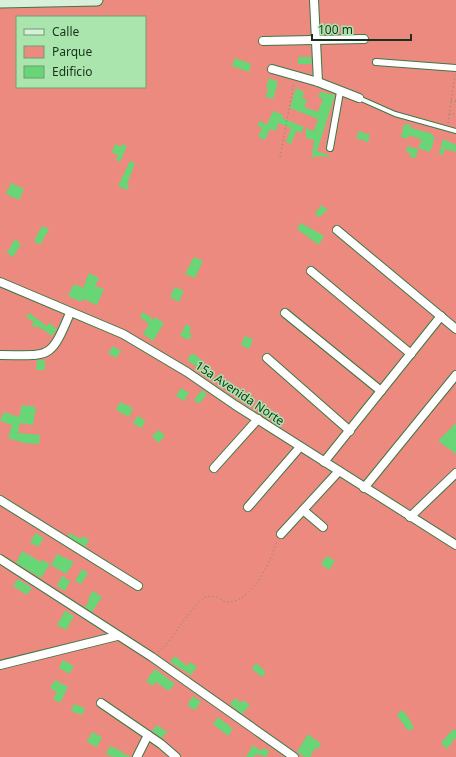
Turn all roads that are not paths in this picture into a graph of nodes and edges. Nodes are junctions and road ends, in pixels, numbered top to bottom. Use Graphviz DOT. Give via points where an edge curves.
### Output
graph roads {
  1 [pos="48,0"];
  2 [pos="97,0"];
  3 [pos="314,0"];
  4 [pos="0,2"];
  5 [pos="364,39"];
  6 [pos="317,40"];
  7 [pos="263,41"];
  8 [pos="376,62"];
  9 [pos="272,69"];
  10 [pos="456,69"];
  11 [pos="318,82"];
  12 [pos="340,92"];
  13 [pos="359,98"];
  14 [pos="456,131"];
  15 [pos="330,148"];
  16 [pos="337,230"];
  17 [pos="311,271"];
  18 [pos="0,282"];
  19 [pos="70,313"];
  20 [pos="285,313"];
  21 [pos="441,316"];
  22 [pos="456,329"];
  23 [pos="411,354"];
  24 [pos="0,355"];
  25 [pos="266,358"];
  26 [pos="456,375"];
  27 [pos="381,392"];
  28 [pos="258,419"];
  29 [pos="350,431"];
  30 [pos="300,446"];
  31 [pos="324,462"];
  32 [pos="214,468"];
  33 [pos="340,472"];
  34 [pos="456,473"];
  35 [pos="364,488"];
  36 [pos="0,500"];
  37 [pos="248,507"];
  38 [pos="303,510"];
  39 [pos="410,517"];
  40 [pos="323,527"];
  41 [pos="281,534"];
  42 [pos="456,545"];
  43 [pos="0,559"];
  44 [pos="138,586"];
  45 [pos="117,636"];
  46 [pos="0,665"];
  47 [pos="101,703"];
  48 [pos="148,735"];
  49 [pos="137,757"];
  50 [pos="176,757"];
  51 [pos="294,757"];
  1 -- 2 [label="main road"];
  1 -- 4 [label="main road"];
  3 -- 6 [label="street"];
  5 -- 6 [label="street"];
  6 -- 7 [label="street"];
  6 -- 11 [label="street"];
  8 -- 10 [label="street"];
  9 -- 11 [label="street"];
  11 -- 12 [label="street"];
  12 -- 13 [label="street"];
  12 -- 15 [label="street"];
  13 -- 14 [label="lane" via="395,114"];
  16 -- 21 [label="street"];
  17 -- 23 [label="street"];
  18 -- 19 [label="street, 15a Avenida Norte"];
  19 -- 24 [label="street" via="49,352 40,355"];
  19 -- 28 [label="street, 15a Avenida Norte" via="123,334"];
  20 -- 27 [label="street"];
  21 -- 22 [label="street"];
  21 -- 23 [label="street"];
  23 -- 27 [label="street"];
  25 -- 29 [label="street"];
  26 -- 35 [label="street"];
  27 -- 29 [label="street"];
  28 -- 30 [label="street, 15a Avenida Norte"];
  28 -- 32 [label="street"];
  29 -- 31 [label="street"];
  30 -- 31 [label="street, 15a Avenida Norte"];
  30 -- 37 [label="street"];
  31 -- 33 [label="street, 15a Avenida Norte"];
  33 -- 35 [label="street, 15a Avenida Norte"];
  33 -- 38 [label="street"];
  34 -- 39 [label="street"];
  35 -- 39 [label="street, 15a Avenida Norte"];
  36 -- 44 [label="street"];
  38 -- 40 [label="street"];
  38 -- 41 [label="street"];
  39 -- 42 [label="street, 15a Avenida Norte"];
  43 -- 45 [label="street"];
  45 -- 46 [label="street"];
  45 -- 51 [label="street"];
  47 -- 48 [label="street"];
  48 -- 49 [label="street"];
  48 -- 50 [label="street"];
}
